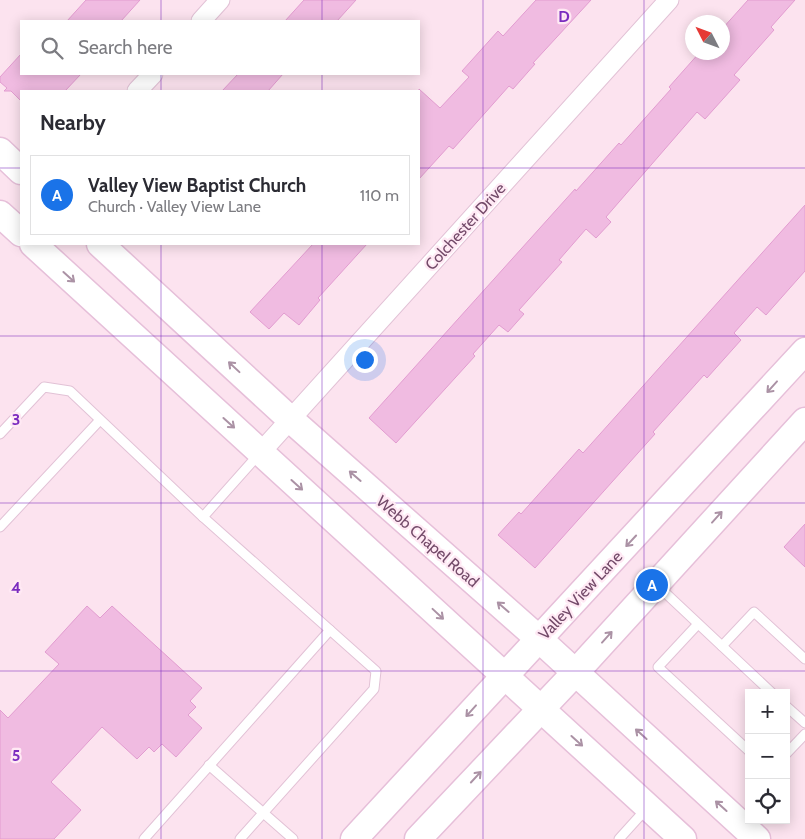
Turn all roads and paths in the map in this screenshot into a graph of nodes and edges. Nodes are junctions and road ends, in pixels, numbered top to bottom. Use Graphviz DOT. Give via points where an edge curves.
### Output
graph roads {
  1 [pos="220,0"];
  2 [pos="669,0"];
  3 [pos="202,20"];
  4 [pos="152,75"];
  5 [pos="138,90"];
  6 [pos="0,151"];
  7 [pos="20,170"];
  8 [pos="34,245"];
  9 [pos="101,245"];
  10 [pos="805,351"];
  11 [pos="290,419"];
  12 [pos="100,420"];
  13 [pos="805,421"];
  14 [pos="0,434"];
  15 [pos="261,452"];
  16 [pos="202,517"];
  17 [pos="0,527"];
  18 [pos="656,584"];
  19 [pos="698,624"];
  20 [pos="330,630"];
  21 [pos="539,639"];
  22 [pos="722,646"];
  23 [pos="805,659"];
  24 [pos="575,673"];
  25 [pos="505,676"];
  26 [pos="768,689"];
  27 [pos="541,708"];
  28 [pos="790,710"];
  29 [pos="805,723"];
  30 [pos="805,734"];
  31 [pos="745,748"];
  32 [pos="790,750"];
  33 [pos="210,766"];
  34 [pos="648,807"];
  35 [pos="263,813"];
  36 [pos="753,830"];
  37 [pos="144,839"];
  38 [pos="240,839"];
  39 [pos="294,839"];
  40 [pos="354,839"];
  41 [pos="418,839"];
  42 [pos="619,839"];
  43 [pos="683,839"];
  1 -- 3 [label="street"];
  2 -- 11 [label="street, Colchester Drive"];
  4 -- 5 [label="street"];
  6 -- 7 [label="main road"];
  8 -- 15 [label="main road, one-way"];
  11 -- 9 [label="main road, Webb Chapel Road, one-way"];
  10 -- 21 [label="main road, Valley View Lane, one-way"];
  11 -- 15 [label="street, Colchester Drive"];
  21 -- 11 [label="main road, Webb Chapel Road, one-way"];
  12 -- 14 [label="lane" via="70,391 44,387"];
  12 -- 16 [label="lane"];
  12 -- 17 [label="lane"];
  18 -- 13 [label="main road, one-way"];
  15 -- 16 [label="lane"];
  15 -- 25 [label="main road, one-way"];
  16 -- 20 [label="lane"];
  18 -- 19 [label="lane"];
  24 -- 18 [label="main road, one-way"];
  19 -- 22 [label="lane"];
  19 -- 31 [label="lane" via="658,667"];
  20 -- 33 [label="lane"];
  20 -- 35 [label="lane" via="376,671 374,689"];
  21 -- 24 [label="main road, Webb Chapel Road"];
  21 -- 25 [label="main road, Valley View Lane"];
  22 -- 23 [label="lane" via="754,612"];
  22 -- 26 [label="lane"];
  24 -- 27 [label="main road"];
  36 -- 24 [label="main road, Webb Chapel Road, one-way"];
  25 -- 27 [label="main road"];
  25 -- 40 [label="main road, Valley View Lane, one-way"];
  27 -- 34 [label="main road, one-way"];
  41 -- 27 [label="main road, one-way"];
  28 -- 29 [label="lane"];
  30 -- 32 [label="lane"];
  33 -- 35 [label="lane"];
  33 -- 37 [label="lane"];
  34 -- 42 [label="lane"];
  34 -- 43 [label="main road"];
  35 -- 38 [label="lane"];
  35 -- 39 [label="lane"];
}
